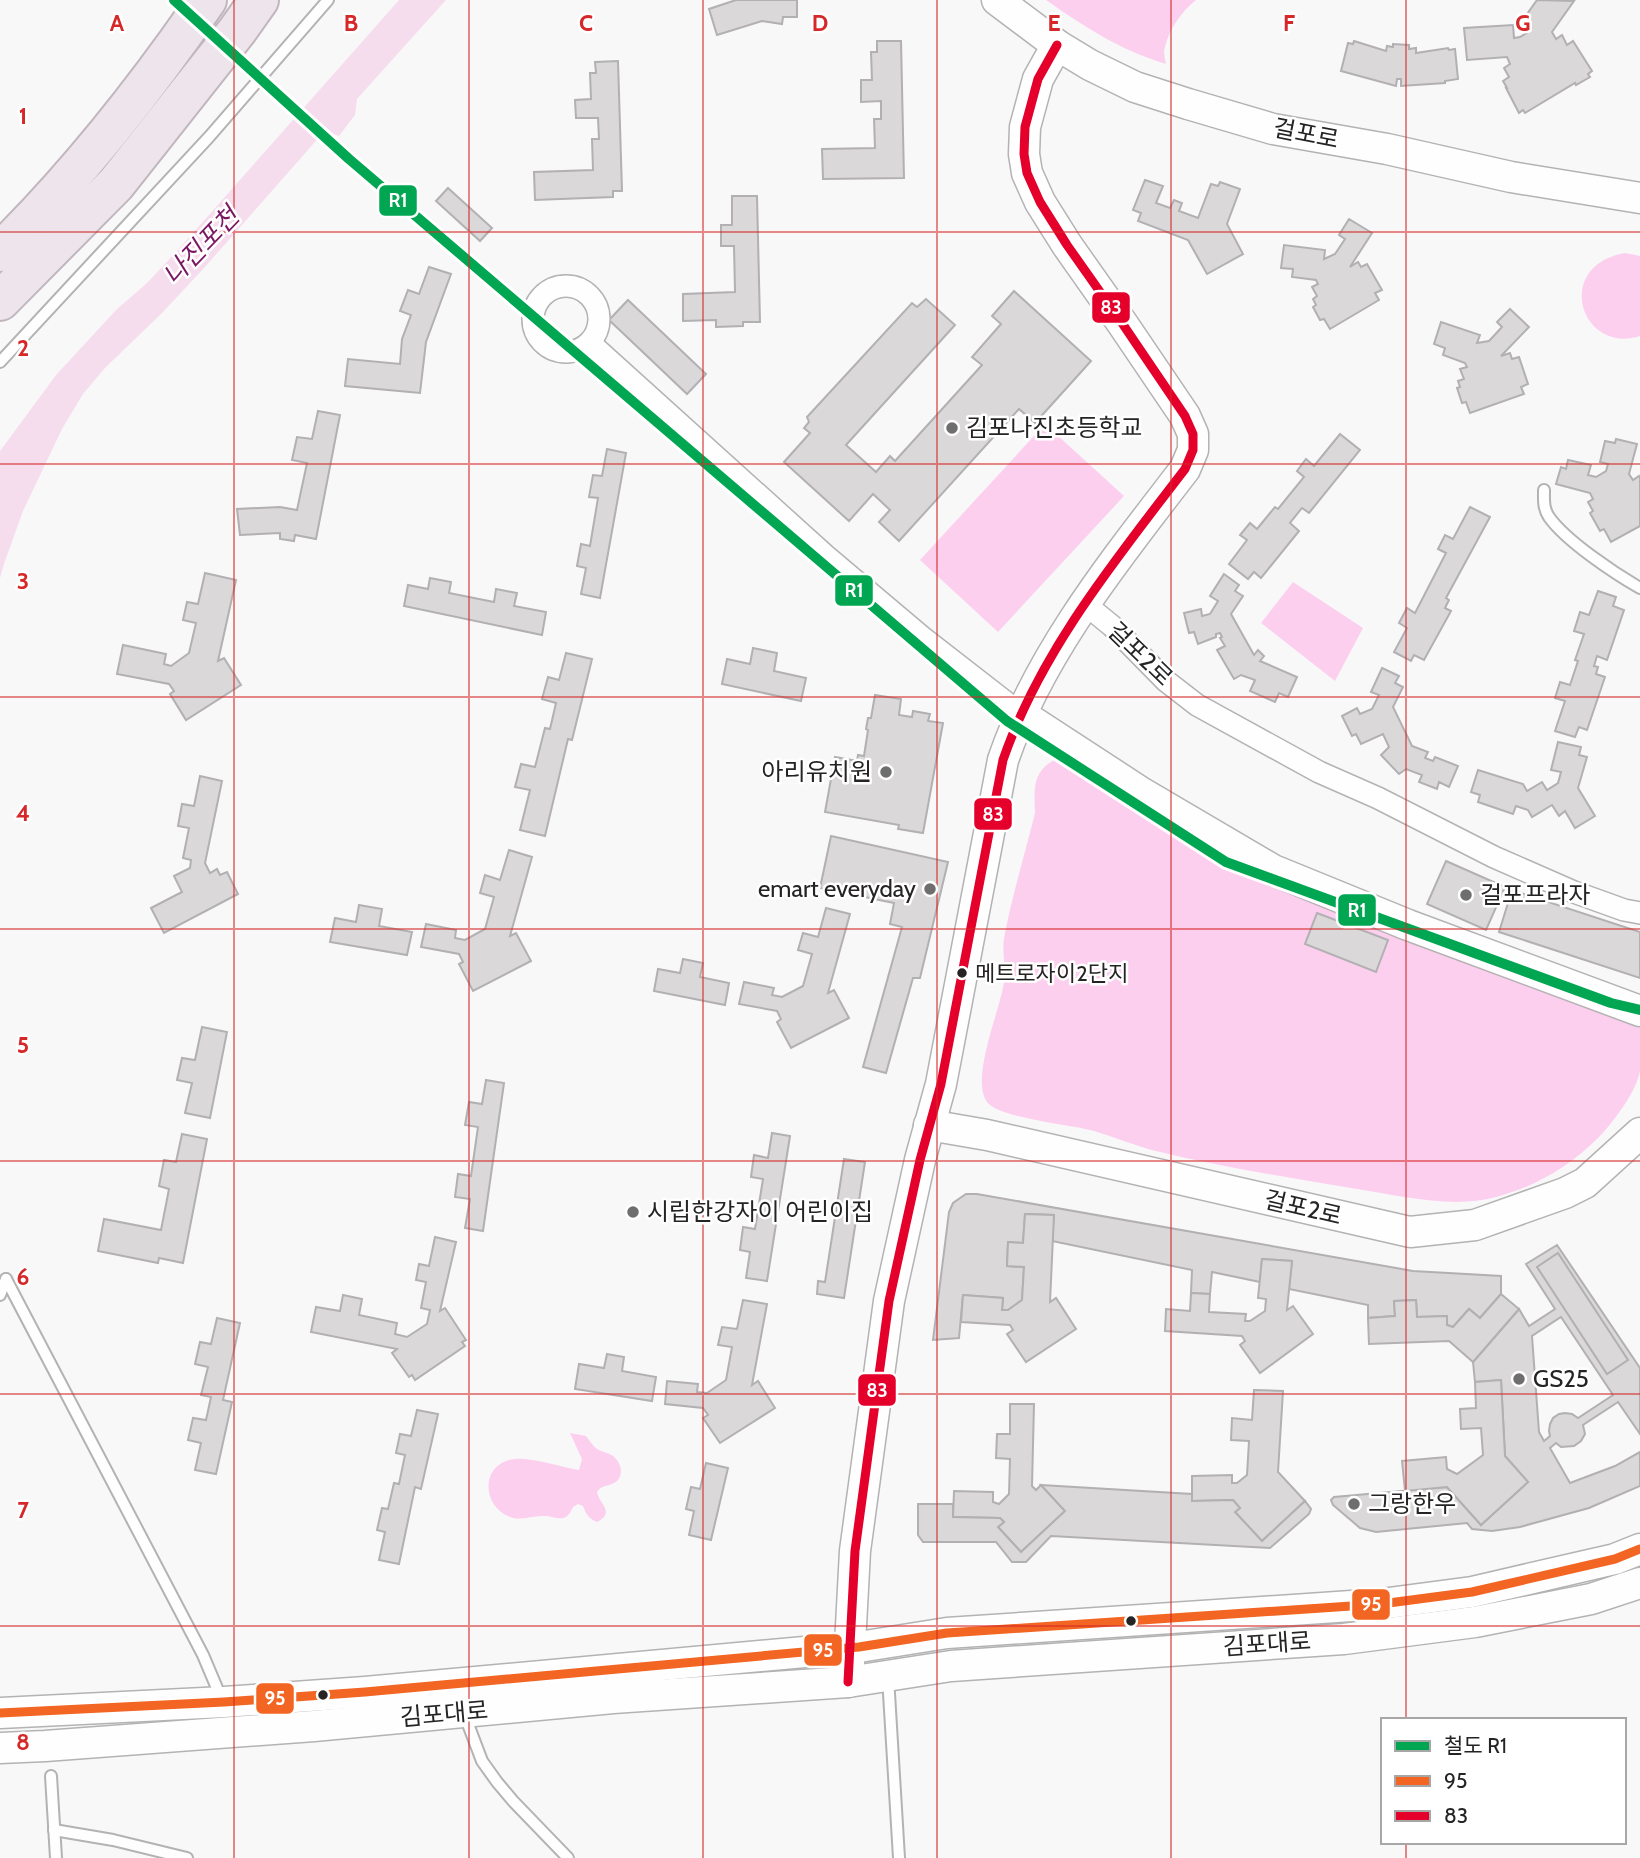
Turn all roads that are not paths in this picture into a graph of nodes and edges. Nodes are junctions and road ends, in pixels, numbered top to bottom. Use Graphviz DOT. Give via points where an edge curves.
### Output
graph roads {
  1 [pos="207,0"];
  2 [pos="259,0"];
  3 [pos="265,0"];
  4 [pos="328,0"];
  5 [pos="997,0"];
  6 [pos="237,31"];
  7 [pos="1057,45"];
  8 [pos="1640,198"];
  9 [pos="0,252"];
  10 [pos="0,301"];
  11 [pos="590,343"];
  12 [pos="0,362"];
  13 [pos="1544,490"];
  14 [pos="1640,589"];
  15 [pos="1089,607"];
  16 [pos="1026,717"];
  17 [pos="1640,913"];
  18 [pos="1640,1011"];
  19 [pos="937,1127"];
  20 [pos="1640,1133"];
  21 [pos="0,1295"];
  22 [pos="1640,1549"];
  23 [pos="1640,1583"];
  24 [pos="1591,1599"];
  25 [pos="1640,1600"];
  26 [pos="855,1647"];
  27 [pos="888,1675"];
  28 [pos="853,1681"];
  29 [pos="223,1702"];
  30 [pos="0,1713"];
  31 [pos="468,1724"];
  32 [pos="0,1748"];
  33 [pos="51,1776"];
  34 [pos="54,1830"];
  35 [pos="56,1858"];
  36 [pos="187,1858"];
  37 [pos="568,1858"];
  38 [pos="899,1858"];
  1 -- 9 [label="highway" via="104,139"];
  2 -- 6 [label="highway"];
  3 -- 6 [label="highway"];
  4 -- 12 [label="lane" via="209,137"];
  5 -- 7 [label="street, 걸포로"];
  6 -- 10 [label="highway" via="116,184"];
  7 -- 8 [label="street, 걸포로" via="1135,87 1273,129"];
  7 -- 15 [label="street" via="1038,137 1037,159 1044,180 1204,423 1208,443 1204,460"];
  11 -- 16 [label="street" via="826,556"];
  13 -- 14 [label="lane" via="1544,505 1560,530"];
  15 -- 16 [label="street, 걸포2로"];
  15 -- 17 [label="street, 걸포2로" via="1197,705 1319,772 1494,857 1574,892"];
  16 -- 18 [label="street" via="1142,793 1273,870"];
  16 -- 19 [label="street, 걸포2로" via="981,923 955,1086"];
  19 -- 20 [label="street, 걸포2로" via="1410,1233 1475,1225 1565,1194"];
  19 -- 26 [label="street, 걸포2로" via="934,1161 899,1308"];
  21 -- 29 [label="lane" via="6,1279 203,1655"];
  22 -- 26 [label="street, 김포대로" via="1472,1592 1367,1605 947,1633"];
  23 -- 24 [label="street, 김포대로"];
  24 -- 25 [label="street"];
  24 -- 27 [label="street, 김포대로" via="1475,1622 1344,1639 951,1666"];
  26 -- 28 [label="street, 걸포2로"];
  26 -- 29 [label="street, 김포대로"];
  27 -- 28 [label="street, 김포대로"];
  27 -- 38 [label="lane"];
  28 -- 32 [label="street, 김포대로"];
  29 -- 30 [label="street, 김포대로"];
  31 -- 37 [label="lane, 김포대로" via="482,1760 497,1782"];
  33 -- 34 [label="lane"];
  34 -- 35 [label="lane"];
  34 -- 36 [label="lane"];
}
